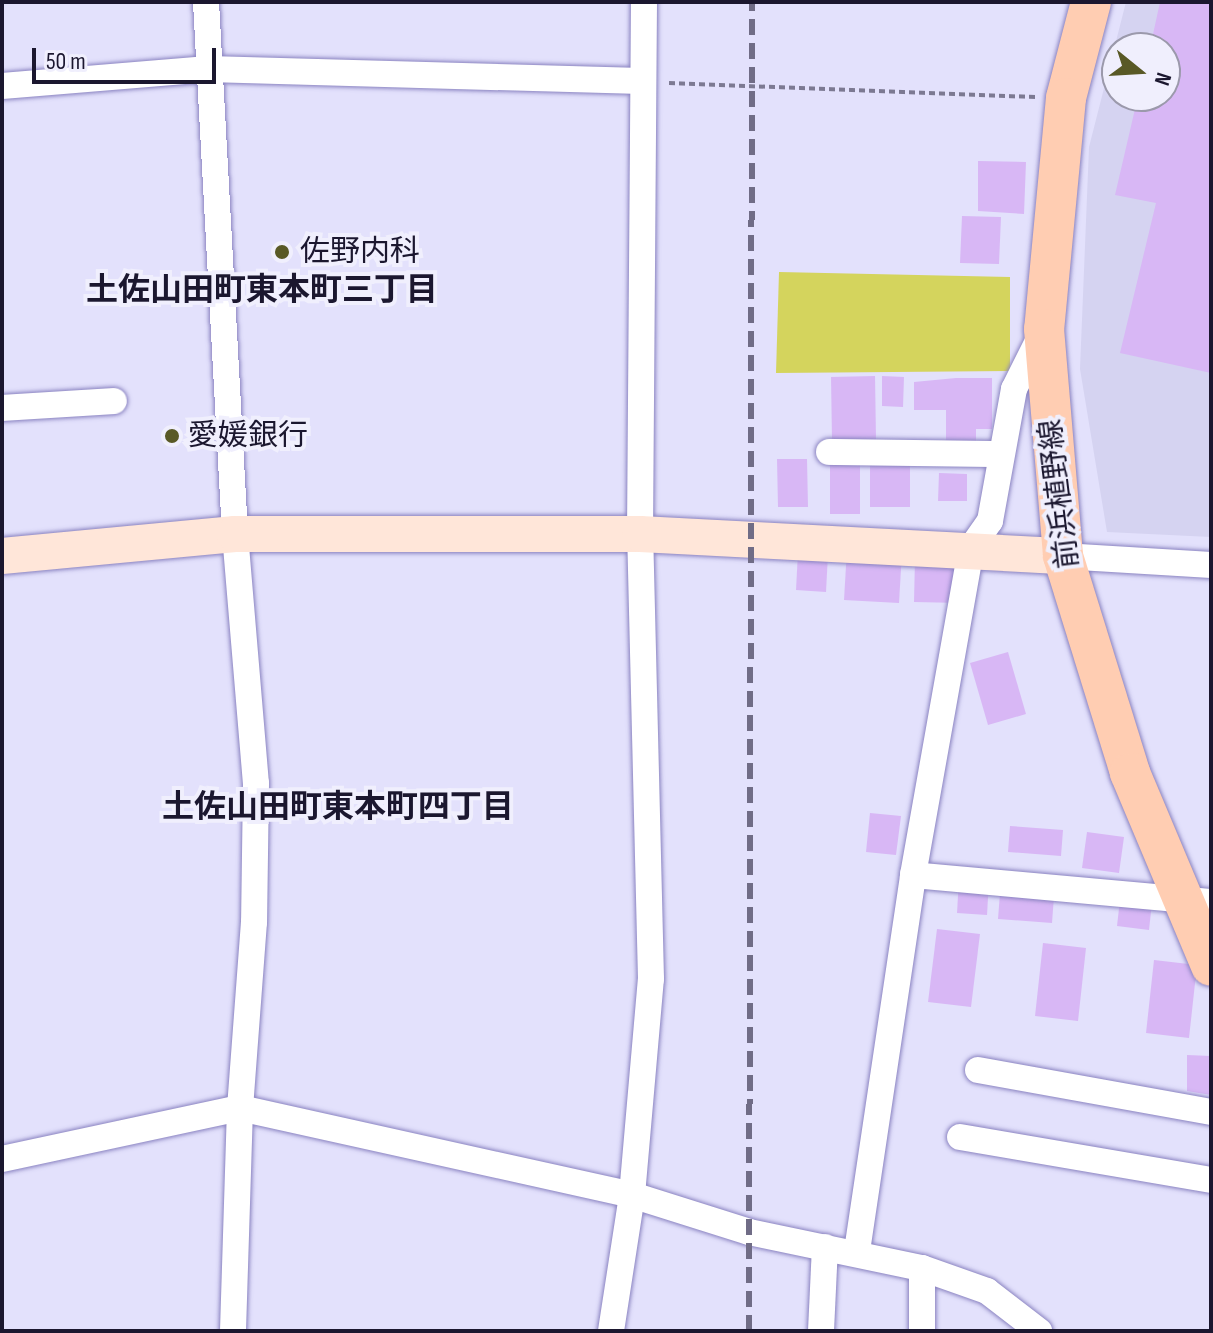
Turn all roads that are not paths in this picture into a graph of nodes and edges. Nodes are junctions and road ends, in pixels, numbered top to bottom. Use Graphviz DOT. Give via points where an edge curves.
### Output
graph roads {
  1 [pos="206,2"];
  2 [pos="644,2"];
  3 [pos="1091,2"];
  4 [pos="208,69"];
  5 [pos="642,81"];
  6 [pos="2,86"];
  7 [pos="1044,329"];
  8 [pos="114,401"];
  9 [pos="2,408"];
  10 [pos="829,452"];
  11 [pos="999,454"];
  12 [pos="235,534"];
  13 [pos="640,534"];
  14 [pos="971,548"];
  15 [pos="2,556"];
  16 [pos="1063,556"];
  17 [pos="1211,565"];
  18 [pos="913,875"];
  19 [pos="1196,901"];
  20 [pos="1211,966"];
  21 [pos="978,1070"];
  22 [pos="240,1108"];
  23 [pos="1211,1112"];
  24 [pos="960,1137"];
  25 [pos="2,1159"];
  26 [pos="1211,1180"];
  27 [pos="632,1195"];
  28 [pos="825,1247"];
  29 [pos="857,1251"];
  30 [pos="922,1268"];
  31 [pos="233,1331"];
  32 [pos="611,1331"];
  33 [pos="821,1331"];
  34 [pos="922,1331"];
  35 [pos="1039,1331"];
  1 -- 4 [label="street"];
  2 -- 5 [label="street"];
  3 -- 7 [label="main road, 前浜植野線" via="1066,98"];
  4 -- 5 [label="street"];
  4 -- 6 [label="street"];
  4 -- 12 [label="street"];
  5 -- 13 [label="street"];
  7 -- 11 [label="street" via="1014,389"];
  7 -- 16 [label="main road, 前浜植野線"];
  8 -- 9 [label="street"];
  10 -- 11 [label="street"];
  11 -- 14 [label="street" via="990,521"];
  12 -- 13 [label="street"];
  12 -- 15 [label="street"];
  12 -- 22 [label="street" via="256,783 254,922"];
  13 -- 14 [label="street"];
  13 -- 27 [label="street" via="651,979"];
  14 -- 16 [label="street"];
  14 -- 18 [label="street"];
  16 -- 17 [label="street"];
  16 -- 19 [label="main road, 前浜植野線" via="1130,773"];
  18 -- 19 [label="street"];
  18 -- 29 [label="street"];
  19 -- 20 [label="main road, 前浜植野線"];
  21 -- 23 [label="street"];
  22 -- 25 [label="street"];
  22 -- 27 [label="street"];
  22 -- 31 [label="street"];
  24 -- 26 [label="street"];
  27 -- 28 [label="street" via="749,1232"];
  27 -- 32 [label="street"];
  28 -- 29 [label="street"];
  28 -- 33 [label="street"];
  29 -- 30 [label="street"];
  30 -- 34 [label="street"];
  30 -- 35 [label="street" via="987,1291"];
}
